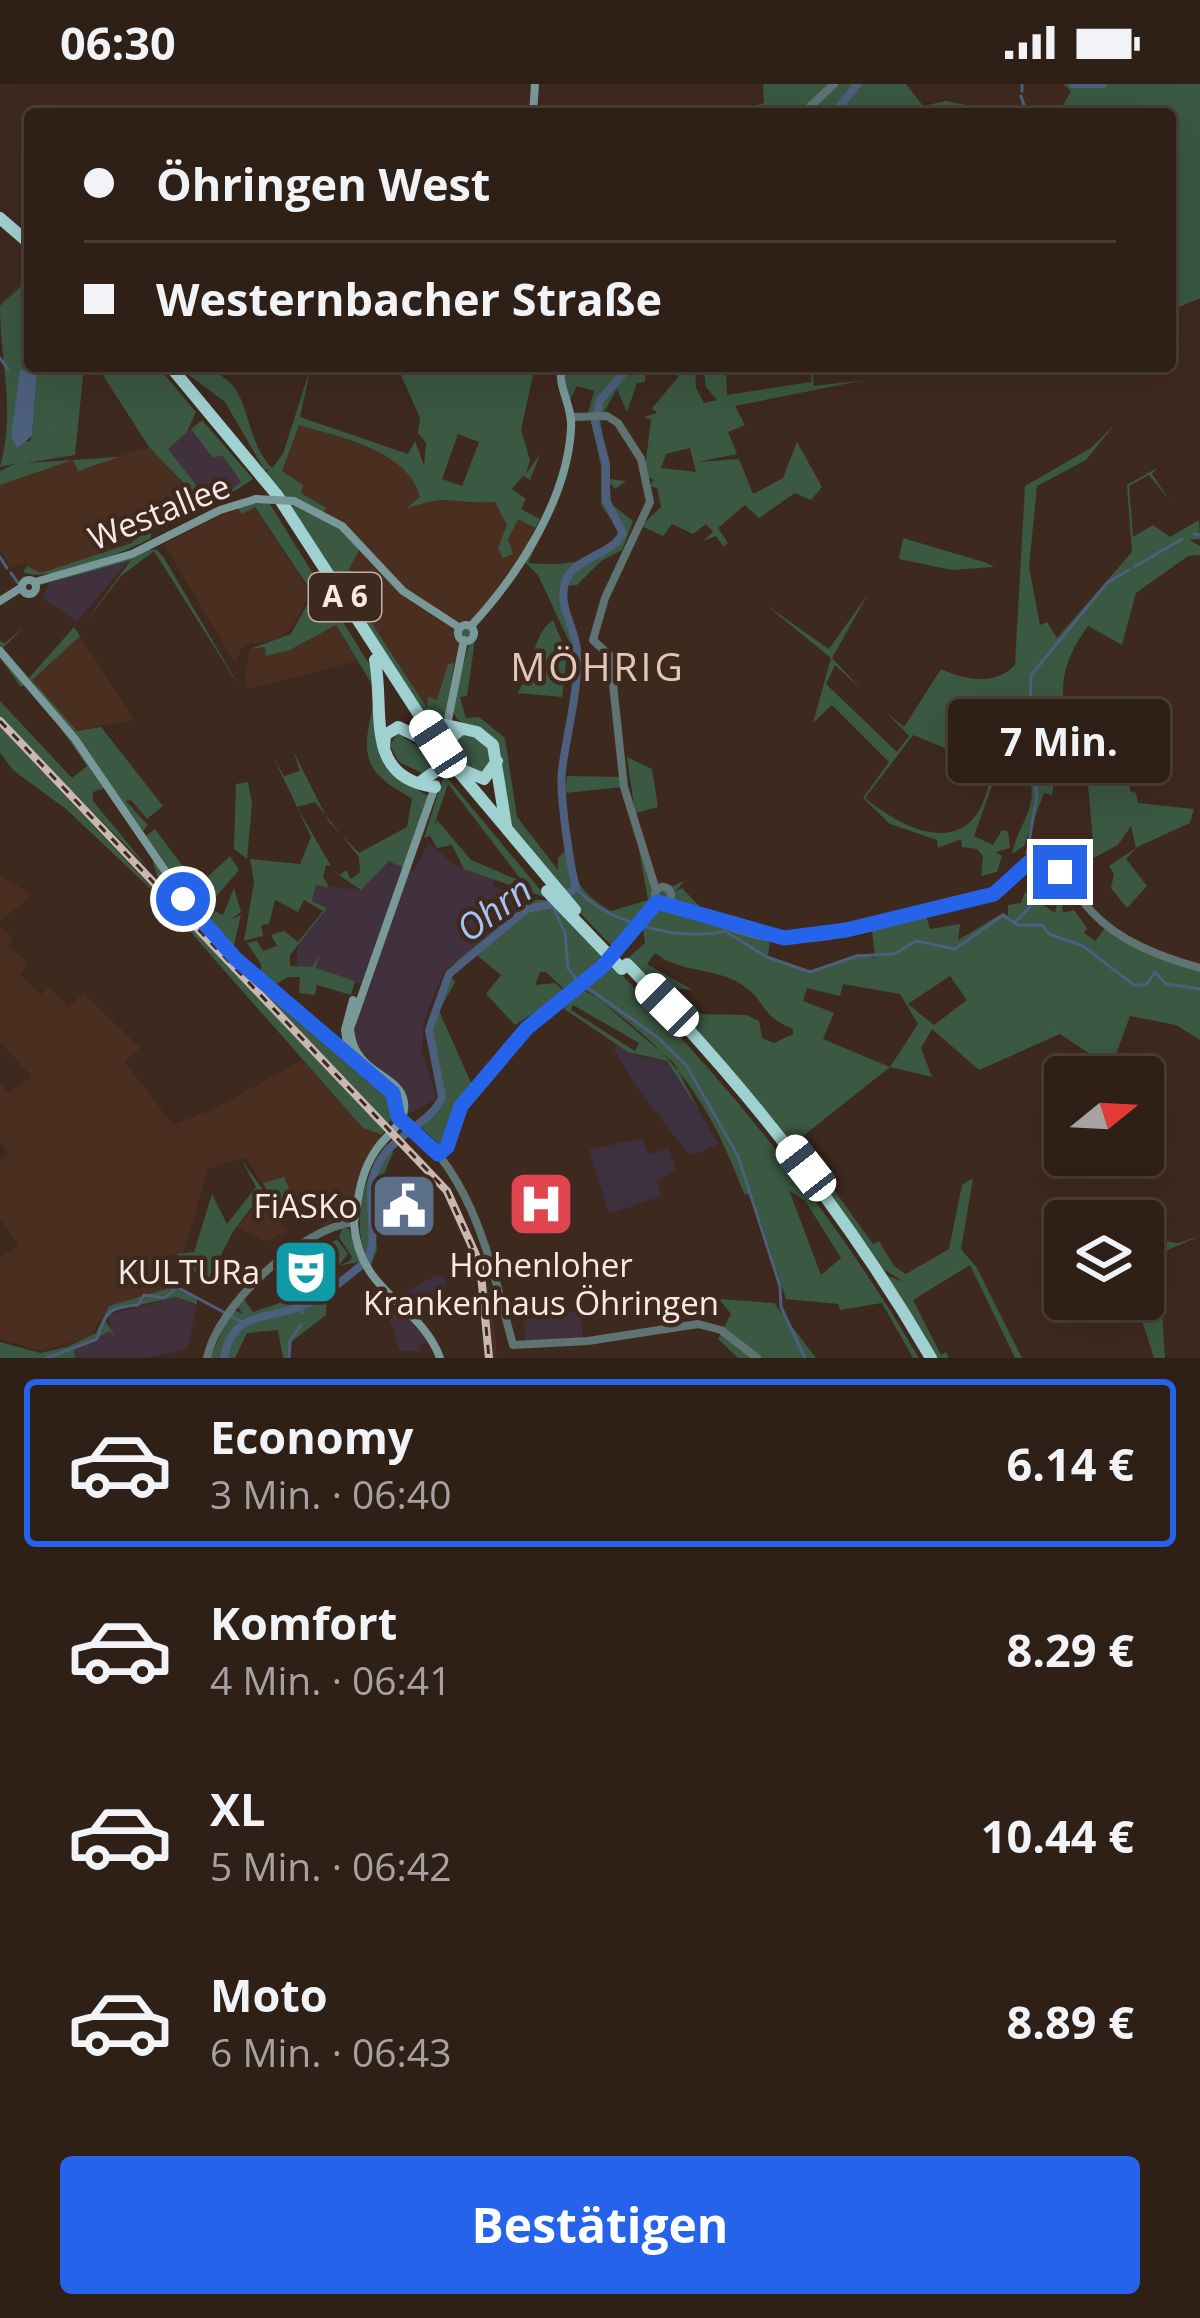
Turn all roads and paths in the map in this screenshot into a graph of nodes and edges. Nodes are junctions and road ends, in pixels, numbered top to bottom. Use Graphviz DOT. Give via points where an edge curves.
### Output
graph roads {
  1 [pos="834,84"];
  2 [pos="808,108"];
  3 [pos="0,214"];
  4 [pos="24,234"];
  5 [pos="166,372"];
  6 [pos="176,372"];
  7 [pos="178,372"];
  8 [pos="561,372"];
  9 [pos="192,381"];
  10 [pos="571,417"];
  11 [pos="236,433"];
  12 [pos="245,453"];
  13 [pos="0,601"];
  14 [pos="471,626"];
  15 [pos="460,628"];
  16 [pos="464,640"];
  17 [pos="0,651"];
  18 [pos="375,660"];
  19 [pos="452,723"];
  20 [pos="437,743"];
  21 [pos="436,779"];
  22 [pos="514,843"];
  23 [pos="550,888"];
  24 [pos="658,889"];
  25 [pos="666,900"];
  26 [pos="371,956"];
  27 [pos="1200,968"];
  28 [pos="344,1039"];
  29 [pos="406,1121"];
  30 [pos="440,1153"];
  31 [pos="353,1222"];
  32 [pos="207,1358"];
  33 [pos="440,1358"];
  34 [pos="757,1358"];
  35 [pos="928,1358"];
  1 -- 2 [label="street"];
  3 -- 4 [label="highway"];
  5 -- 18 [label="highway, A 6" via="259,483"];
  6 -- 12 [label="highway, A 6"];
  7 -- 9 [label="highway"];
  8 -- 10 [label="main road"];
  10 -- 14 [label="main road" via="564,469 547,509 513,575"];
  10 -- 24 [label="street" via="614,418 634,447 650,502 593,638 610,656 624,787"];
  11 -- 12 [label="highway"];
  12 -- 20 [label="highway, A 6"];
  13 -- 15 [label="main road, Westallee, bridge" via="132,554 220,510 256,499 294,501 342,526 403,591"];
  14 -- 15 [label="main road"];
  14 -- 16 [label="main road" via="474,636"];
  15 -- 16 [label="main road"];
  16 -- 19 [label="main road"];
  17 -- 28 [label="main road" via="75,739 197,919 236,959"];
  18 -- 20 [label="highway, A 6"];
  18 -- 21 [label="highway" via="380,748 395,771"];
  19 -- 20 [label="highway"];
  19 -- 21 [label="highway" via="492,746 496,767 489,777"];
  19 -- 22 [label="highway" via="497,751 500,812"];
  20 -- 21 [label="highway, A 6, bridge"];
  20 -- 21 [label="highway" via="401,726 383,741 397,770"];
  21 -- 22 [label="highway, A 6"];
  21 -- 23 [label="highway, A 6"];
  21 -- 26 [label="main road"];
  22 -- 23 [label="highway, A 6"];
  23 -- 35 [label="highway, A 6, bridge" via="782,1148"];
  24 -- 25 [label="street"];
  24 -- 25 [label="street" via="668,889"];
  25 -- 27 [label="street" via="784,938 994,894 1016,869 1038,862 1065,876 1091,912 1136,944"];
  25 -- 30 [label="street" via="527,1028 469,1096"];
  26 -- 28 [label="main road"];
  26 -- 28 [label="main road"];
  28 -- 29 [label="main road" via="400,1092"];
  29 -- 30 [label="street"];
  29 -- 31 [label="main road" via="360,1174"];
  30 -- 34 [label="street" via="485,1244 513,1345 684,1323 721,1330"];
  31 -- 32 [label="street" via="319,1233 224,1313"];
  31 -- 33 [label="main road" via="364,1264"];
}
